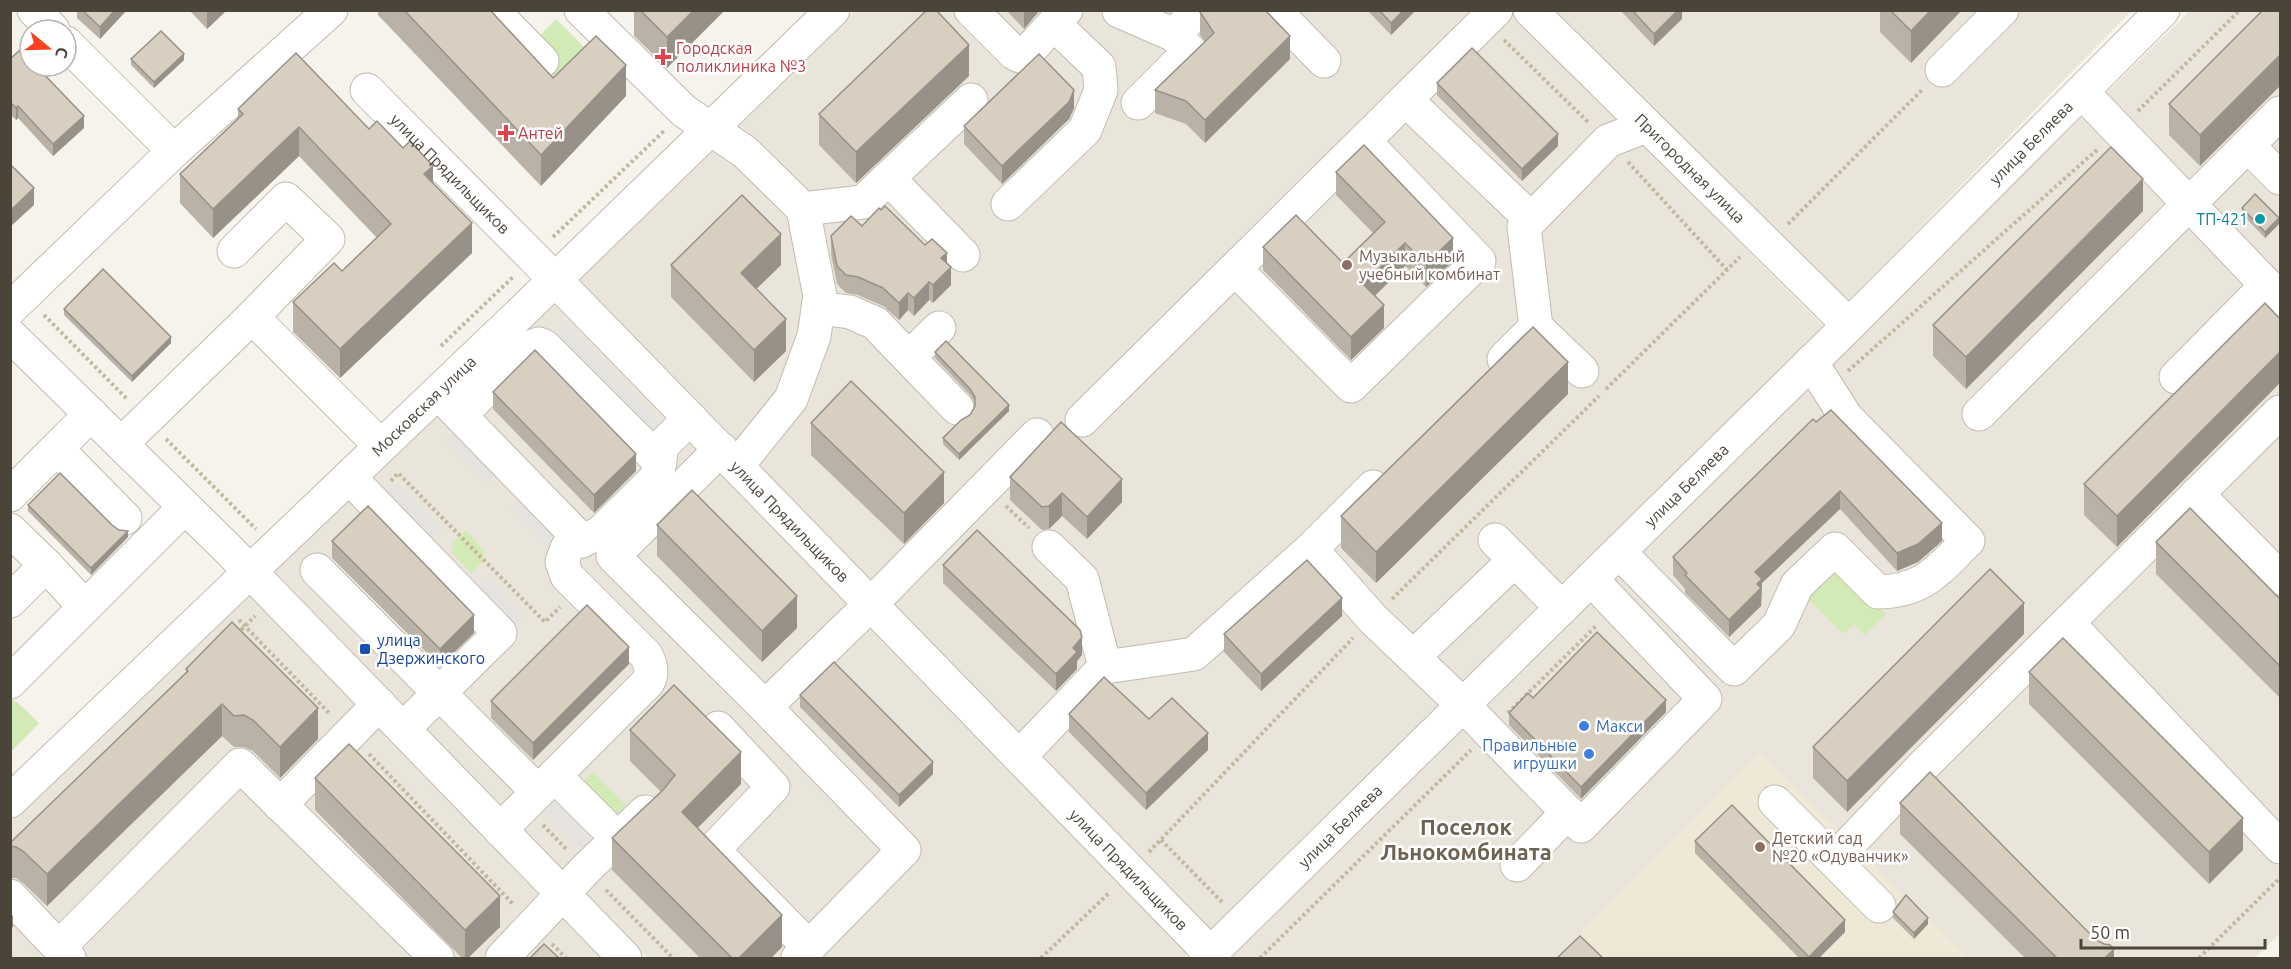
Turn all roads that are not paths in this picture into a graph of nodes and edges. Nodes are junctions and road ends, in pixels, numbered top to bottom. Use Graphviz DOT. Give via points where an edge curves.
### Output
graph roads {
  1 [pos="331,10"];
  2 [pos="496,10"];
  3 [pos="581,10"];
  4 [pos="833,10"];
  5 [pos="971,10"];
  6 [pos="1119,10"];
  7 [pos="1198,10"];
  8 [pos="1274,10"];
  9 [pos="1496,10"];
  10 [pos="1530,10"];
  11 [pos="2002,10"];
  12 [pos="2163,10"];
  13 [pos="1060,17"];
  14 [pos="1174,35"];
  15 [pos="78,55"];
  16 [pos="1324,60"];
  17 [pos="542,61"];
  18 [pos="1942,70"];
  19 [pos="368,90"];
  20 [pos="2082,92"];
  21 [pos="971,100"];
  22 [pos="1406,100"];
  23 [pos="1138,103"];
  24 [pos="2280,113"];
  25 [pos="1646,126"];
  26 [pos="712,128"];
  27 [pos="1365,142"];
  28 [pos="2248,146"];
  29 [pos="174,151"];
  30 [pos="888,178"];
  31 [pos="2280,178"];
  32 [pos="1008,204"];
  33 [pos="2189,204"];
  34 [pos="803,209"];
  35 [pos="1531,219"];
  36 [pos="234,251"];
  37 [pos="963,255"];
  38 [pos="1235,269"];
  39 [pos="555,280"];
  40 [pos="2274,292"];
  41 [pos="818,308"];
  42 [pos="10,309"];
  43 [pos="252,317"];
  44 [pos="1849,325"];
  45 [pos="1536,327"];
  46 [pos="939,328"];
  47 [pos="10,335"];
  48 [pos="909,357"];
  49 [pos="1582,371"];
  50 [pos="1486,376"];
  51 [pos="1819,376"];
  52 [pos="2176,377"];
  53 [pos="438,392"];
  54 [pos="957,408"];
  55 [pos="2280,412"];
  56 [pos="91,414"];
  57 [pos="1978,414"];
  58 [pos="460,415"];
  59 [pos="690,418"];
  60 [pos="1082,420"];
  61 [pos="1037,435"];
  62 [pos="122,444"];
  63 [pos="381,446"];
  64 [pos="57,449"];
  65 [pos="729,458"];
  66 [pos="660,462"];
  67 [pos="1394,467"];
  68 [pos="360,489"];
  69 [pos="12,491"];
  70 [pos="2197,494"];
  71 [pos="185,507"];
  72 [pos="125,518"];
  73 [pos="10,530"];
  74 [pos="582,541"];
  75 [pos="1049,547"];
  76 [pos="1311,549"];
  77 [pos="1619,552"];
  78 [pos="46,565"];
  79 [pos="317,570"];
  80 [pos="250,572"];
  81 [pos="2280,578"];
  82 [pos="1591,579"];
  83 [pos="10,601"];
  84 [pos="871,604"];
  85 [pos="85,608"];
  86 [pos="1562,608"];
  87 [pos="2068,623"];
  88 [pos="1413,657"];
  89 [pos="1105,667"];
  90 [pos="10,682"];
  91 [pos="439,693"];
  92 [pos="379,704"];
  93 [pos="1463,705"];
  94 [pos="765,707"];
  95 [pos="718,728"];
  96 [pos="403,729"];
  97 [pos="1019,757"];
  98 [pos="1921,768"];
  99 [pos="546,784"];
  100 [pos="1945,792"];
  101 [pos="10,801"];
  102 [pos="1775,802"];
  103 [pos="280,805"];
  104 [pos="651,807"];
  105 [pos="1568,812"];
  106 [pos="603,824"];
  107 [pos="500,830"];
  108 [pos="2280,847"];
  109 [pos="1834,860"];
  110 [pos="1517,865"];
  111 [pos="562,894"];
  112 [pos="10,896"];
  113 [pos="1879,906"];
  114 [pos="64,952"];
  115 [pos="803,953"];
  116 [pos="1208,956"];
  117 [pos="437,958"];
  118 [pos="502,958"];
  119 [pos="625,958"];
  1 -- 29 [label="street"];
  2 -- 17 [label="street"];
  3 -- 26 [label="street" via="684,111"];
  4 -- 26 [label="street, Московская улица"];
  5 -- 13 [label="street" via="1020,56"];
  6 -- 14 [label="street"];
  7 -- 14 [label="street"];
  8 -- 16 [label="street"];
  9 -- 22 [label="street"];
  10 -- 25 [label="street, Пригородная улица"];
  11 -- 18 [label="street"];
  12 -- 20 [label="street, улица Беляева"];
  13 -- 32 [label="street" via="1099,67 1101,90 1085,130"];
  14 -- 23 [label="street" via="1190,51"];
  15 -- 29 [label="street"];
  19 -- 39 [label="street, улица Прядильщиков"];
  20 -- 33 [label="street"];
  20 -- 44 [label="street, улица Беляева"];
  21 -- 30 [label="street"];
  22 -- 27 [label="street"];
  22 -- 35 [label="street"];
  24 -- 28 [label="street"];
  25 -- 35 [label="street" via="1608,141"];
  25 -- 44 [label="street, Пригородная улица"];
  26 -- 34 [label="street" via="746,152"];
  26 -- 39 [label="street, Московская улица"];
  27 -- 38 [label="street"];
  27 -- 38 [label="street" via="1479,261 1351,387"];
  28 -- 31 [label="street"];
  28 -- 33 [label="street"];
  29 -- 42 [label="street"];
  30 -- 34 [label="street" via="863,202"];
  30 -- 37 [label="street"];
  33 -- 40 [label="street"];
  33 -- 57 [label="street"];
  34 -- 41 [label="street" via="820,296"];
  35 -- 45 [label="street" via="1524,227"];
  36 -- 43 [label="street" via="286,199 328,239"];
  38 -- 60 [label="street"];
  39 -- 53 [label="street, Московская улица"];
  39 -- 59 [label="street, улица Прядильщиков"];
  40 -- 52 [label="street"];
  41 -- 48 [label="street" via="850,312 875,323"];
  41 -- 65 [label="street" via="814,336 791,399"];
  43 -- 62 [label="street"];
  43 -- 63 [label="street"];
  44 -- 51 [label="street, улица Беляева"];
  45 -- 49 [label="street"];
  45 -- 50 [label="street"];
  46 -- 48 [label="street"];
  47 -- 56 [label="street"];
  48 -- 54 [label="street"];
  51 -- 77 [label="street, улица Беляева"];
  51 -- 77 [label="street" via="1846,417 1968,541 1929,578 1914,587 1878,592 1835,549 1797,585 1779,625 1734,669"];
  53 -- 58 [label="street"];
  53 -- 63 [label="street, Московская улица"];
  55 -- 70 [label="street"];
  56 -- 62 [label="street"];
  56 -- 64 [label="street"];
  58 -- 66 [label="street" via="530,347 544,345"];
  58 -- 74 [label="street"];
  59 -- 65 [label="street, улица Прядильщиков"];
  59 -- 66 [label="street" via="662,447"];
  61 -- 84 [label="street"];
  62 -- 71 [label="street"];
  63 -- 68 [label="street, Московская улица"];
  64 -- 69 [label="street"];
  64 -- 72 [label="street"];
  65 -- 84 [label="street, улица Прядильщиков"];
  65 -- 94 [label="street" via="613,556"];
  66 -- 74 [label="street" via="657,477 599,534"];
  67 -- 76 [label="street"];
  68 -- 80 [label="street, Московская улица"];
  68 -- 91 [label="street" via="500,633"];
  70 -- 81 [label="street"];
  70 -- 87 [label="street"];
  71 -- 80 [label="street"];
  71 -- 85 [label="street"];
  73 -- 78 [label="street"];
  74 -- 99 [label="street" via="567,548 562,562 567,576 646,655 650,677"];
  75 -- 89 [label="street" via="1082,579"];
  76 -- 88 [label="street" via="1372,618"];
  76 -- 89 [label="street" via="1194,654"];
  77 -- 82 [label="street, улица Беляева"];
  78 -- 83 [label="street"];
  78 -- 85 [label="street"];
  79 -- 91 [label="street"];
  80 -- 92 [label="street"];
  80 -- 101 [label="street, Московская улица"];
  82 -- 86 [label="street, улица Беляева"];
  82 -- 105 [label="street" via="1705,699 1581,826"];
  84 -- 94 [label="street"];
  84 -- 97 [label="street, улица Прядильщиков"];
  85 -- 90 [label="street"];
  86 -- 88 [label="street" via="1505,550"];
  86 -- 93 [label="street, улица Беляева"];
  87 -- 98 [label="street"];
  87 -- 108 [label="street"];
  88 -- 93 [label="street"];
  89 -- 97 [label="street"];
  91 -- 96 [label="street"];
  91 -- 99 [label="street"];
  92 -- 96 [label="street"];
  92 -- 103 [label="street"];
  93 -- 105 [label="street"];
  93 -- 116 [label="street, улица Беляева"];
  94 -- 115 [label="street" via="904,849"];
  95 -- 115 [label="street" via="773,787 713,850"];
  96 -- 107 [label="street"];
  97 -- 116 [label="street, улица Прядильщиков"];
  98 -- 100 [label="street"];
  98 -- 109 [label="street"];
  99 -- 106 [label="street"];
  99 -- 107 [label="street"];
  102 -- 109 [label="street"];
  103 -- 114 [label="street" via="240,765"];
  103 -- 117 [label="street"];
  104 -- 111 [label="street"];
  105 -- 110 [label="street"];
  107 -- 111 [label="street"];
  109 -- 113 [label="street"];
  111 -- 118 [label="street"];
  111 -- 119 [label="street"];
  112 -- 114 [label="street"];
}
